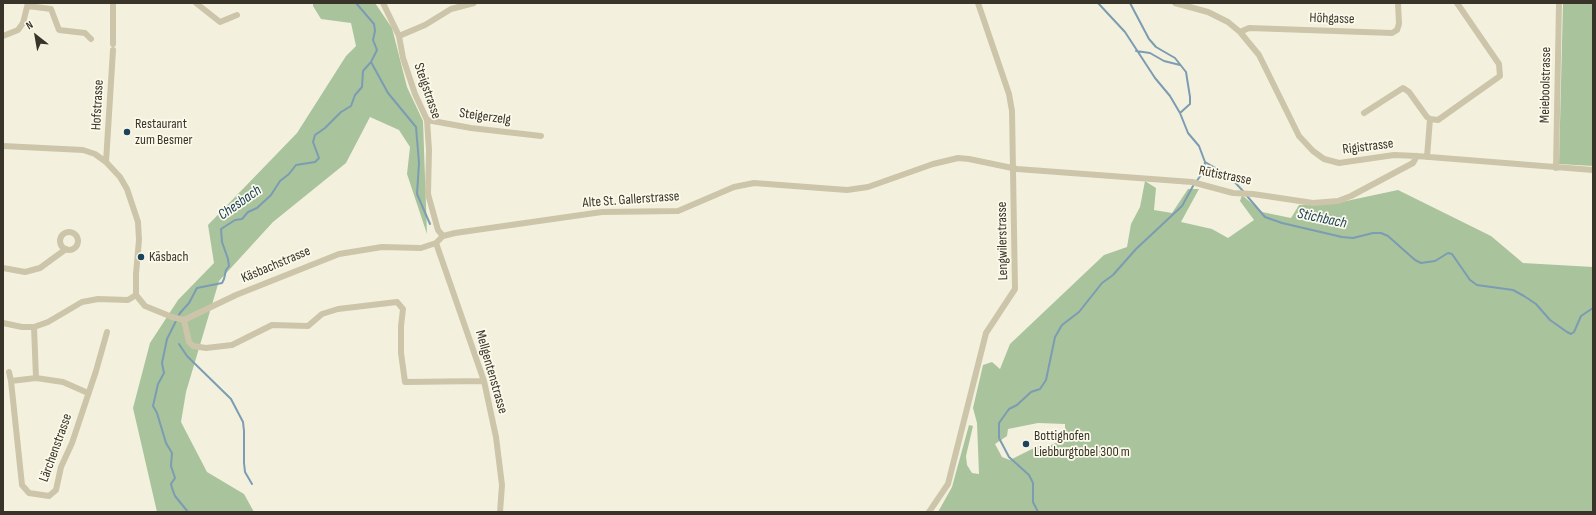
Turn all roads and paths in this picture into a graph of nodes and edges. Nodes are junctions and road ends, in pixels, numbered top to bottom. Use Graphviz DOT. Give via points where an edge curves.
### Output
graph roads {
  1 [pos="116,3"];
  2 [pos="196,3"];
  3 [pos="383,3"];
  4 [pos="474,3"];
  5 [pos="978,3"];
  6 [pos="1175,3"];
  7 [pos="1398,3"];
  8 [pos="1457,3"];
  9 [pos="1559,3"];
  10 [pos="28,5"];
  11 [pos="456,5"];
  12 [pos="237,15"];
  13 [pos="1240,32"];
  14 [pos="3,36"];
  15 [pos="399,36"];
  16 [pos="91,39"];
  17 [pos="1364,113"];
  18 [pos="1430,119"];
  19 [pos="427,120"];
  20 [pos="541,136"];
  21 [pos="3,146"];
  22 [pos="1417,156"];
  23 [pos="1427,156"];
  24 [pos="106,162"];
  25 [pos="1014,168"];
  26 [pos="1556,168"];
  27 [pos="1593,170"];
  28 [pos="443,236"];
  29 [pos="436,243"];
  30 [pos="66,249"];
  31 [pos="3,268"];
  32 [pos="136,295"];
  33 [pos="179,319"];
  34 [pos="3,323"];
  35 [pos="34,327"];
  36 [pos="107,332"];
  37 [pos="9,372"];
  38 [pos="36,378"];
  39 [pos="11,381"];
  40 [pos="484,381"];
  41 [pos="88,393"];
  42 [pos="500,512"];
  43 [pos="929,512"];
  1 -- 24 [label="street, Hofstrasse"];
  2 -- 12 [label="street" via="220,22"];
  3 -- 15 [label="street, Steigstrasse"];
  4 -- 11 [label="street"];
  5 -- 25 [label="street, Lengwilerstrasse" via="1009,94"];
  6 -- 13 [label="street, Rigistrasse" via="1208,12 1228,22"];
  7 -- 13 [label="street, Höhgasse" via="1399,24 1397,30 1392,33 1249,28"];
  8 -- 18 [label="street" via="1499,64 1501,73 1496,80 1440,119"];
  9 -- 26 [label="street, Meieboolstrasse"];
  10 -- 14 [label="street" via="23,23 18,30"];
  10 -- 16 [label="street" via="51,9 59,30 85,32"];
  11 -- 15 [label="street"];
  13 -- 22 [label="street, Rigistrasse" via="1259,55 1299,136 1318,156 1339,163 1394,155"];
  15 -- 19 [label="street, Steigstrasse" via="415,94"];
  17 -- 18 [label="street" via="1403,88"];
  18 -- 23 [label="street"];
  19 -- 20 [label="street, Steigerzelg"];
  19 -- 28 [label="street, Steigstrasse" via="428,194 438,230"];
  21 -- 24 [label="street" via="83,150 96,154"];
  22 -- 23 [label="street, Rigistrasse"];
  22 -- 25 [label="street, Rütistrasse" via="1413,163 1397,173 1338,201 1312,203 1239,194 1195,183"];
  23 -- 26 [label="street, Rigistrasse"];
  24 -- 32 [label="street" via="120,177 136,214 139,240"];
  25 -- 28 [label="street, Alte St. Gallerstrasse" via="958,158 847,190 754,183 734,187 678,211 602,212"];
  25 -- 43 [label="street, Lengwilerstrasse" via="1015,289 986,333 948,484"];
  26 -- 27 [label="street, Rigistrasse"];
  28 -- 29 [label="street"];
  29 -- 33 [label="street, Käsbachstrasse" via="414,249 382,247 334,256"];
  29 -- 40 [label="street, Mellgentenstrasse"];
  30 -- 31 [label="street" via="40,268 25,272"];
  32 -- 33 [label="street" via="145,306"];
  32 -- 35 [label="street" via="128,300 98,299 82,302 48,322"];
  33 -- 40 [label="street" via="189,342 193,346 206,348 232,344 272,325 308,326 322,314 338,309 397,302 403,309 401,353 405,382"];
  34 -- 35 [label="street"];
  35 -- 38 [label="street"];
  36 -- 41 [label="street, Lärchenstrasse"];
  37 -- 39 [label="street, Lärchenstrasse"];
  38 -- 39 [label="street"];
  38 -- 41 [label="street" via="63,382"];
  39 -- 41 [label="street, Lärchenstrasse" via="22,485 29,493 49,496 56,490 61,467 72,443"];
  40 -- 42 [label="street, Mellgentenstrasse" via="496,437 502,485"];
}
